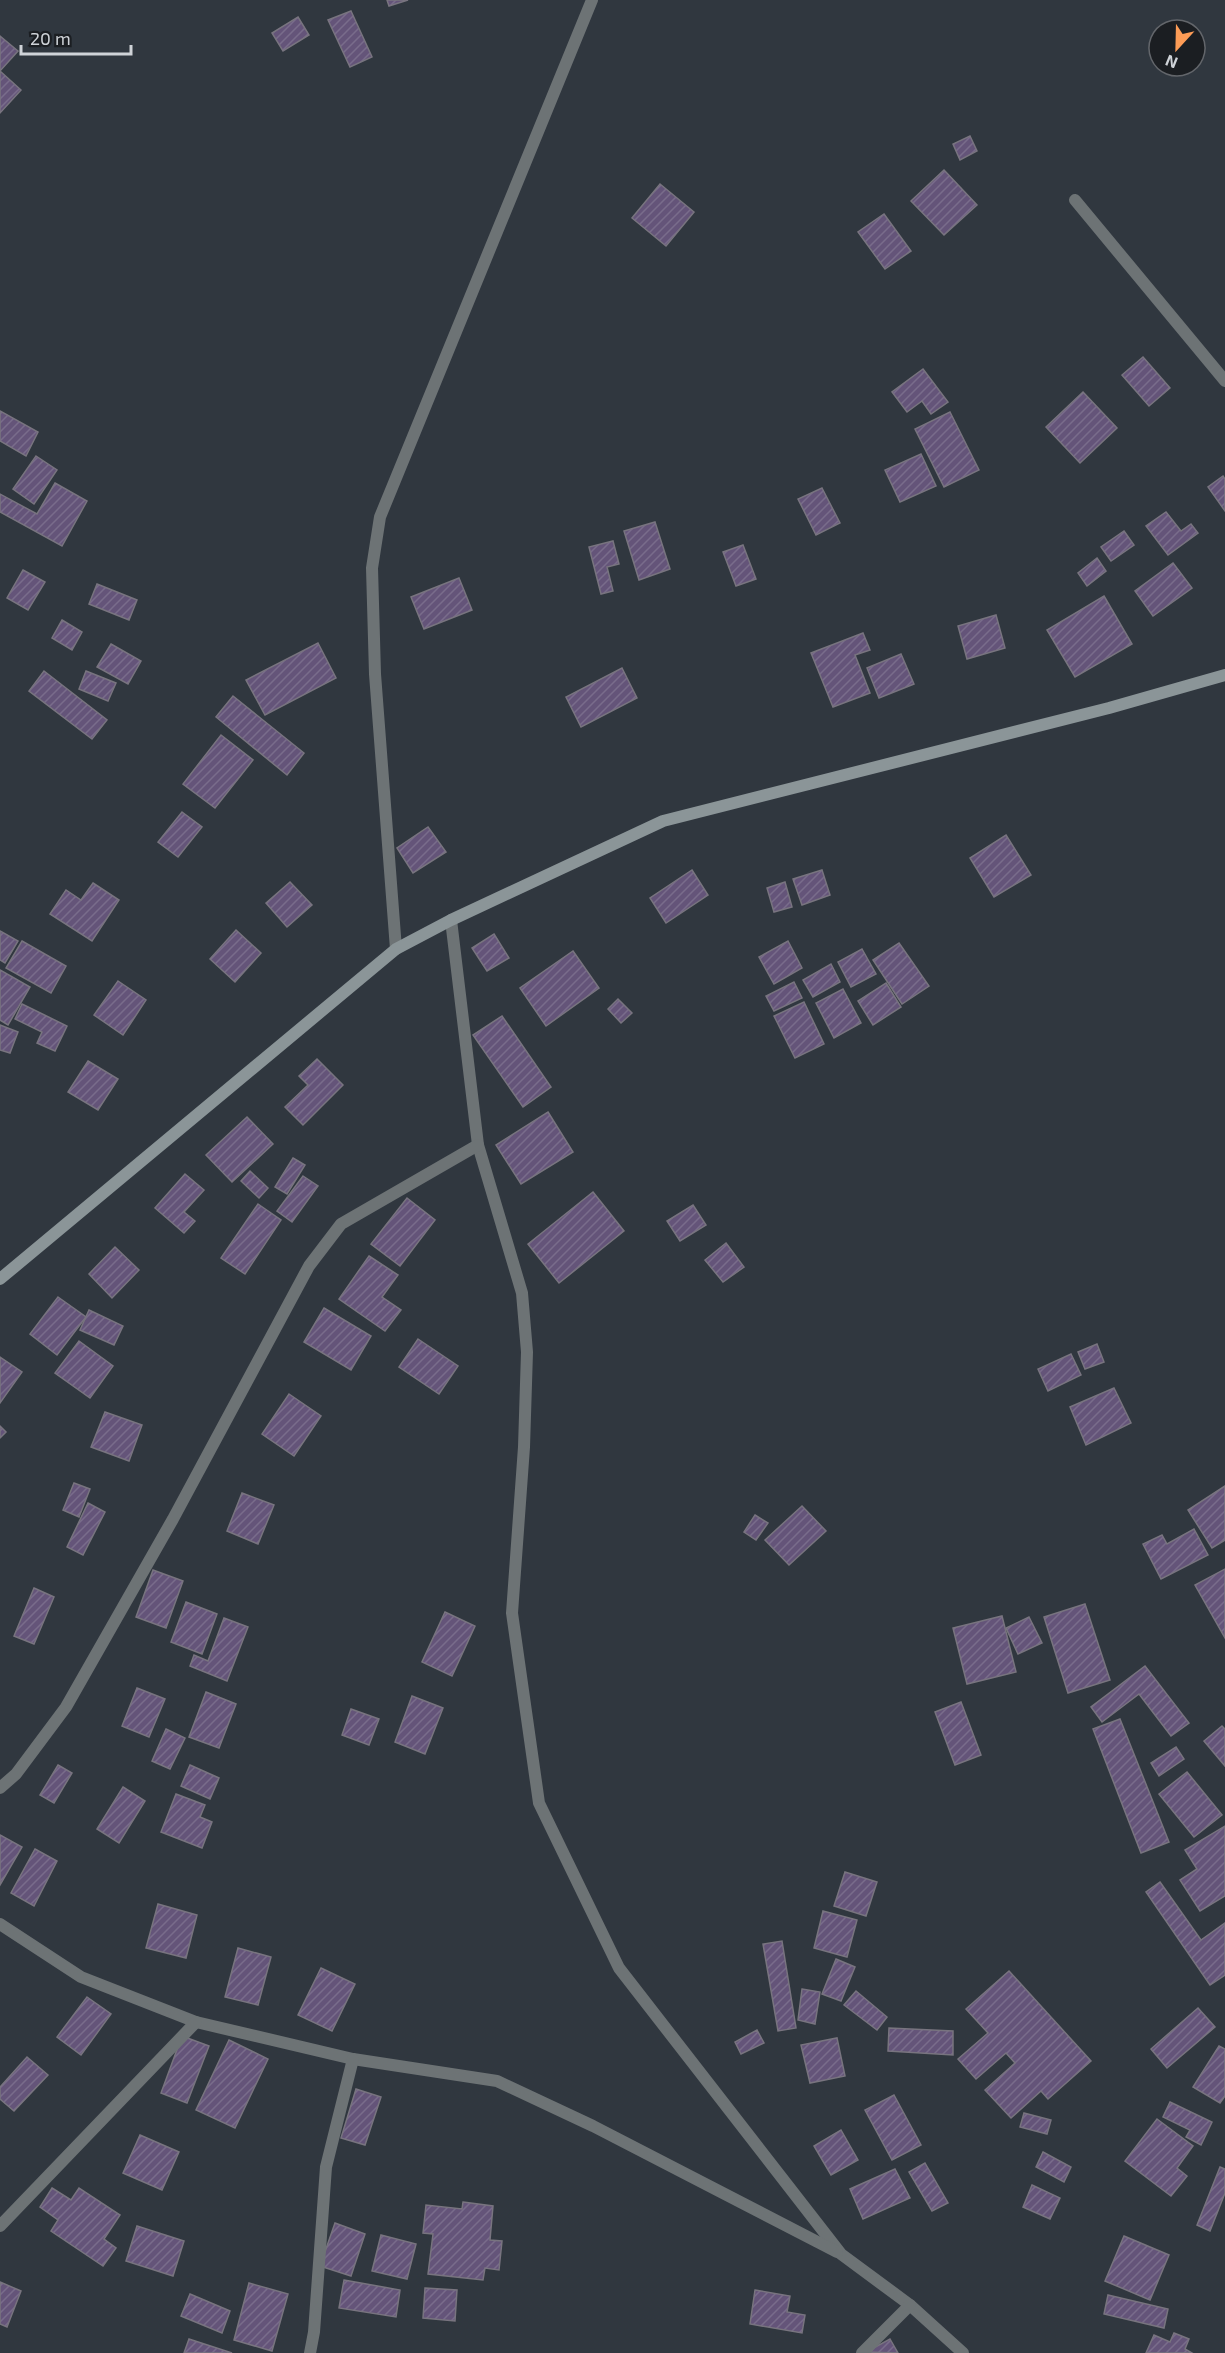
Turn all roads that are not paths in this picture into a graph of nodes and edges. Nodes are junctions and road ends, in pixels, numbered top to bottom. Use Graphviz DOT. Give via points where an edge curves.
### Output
graph roads {
  1 [pos="592,0"];
  2 [pos="1075,200"];
  3 [pos="1225,381"];
  4 [pos="1225,675"];
  5 [pos="451,920"];
  6 [pos="396,949"];
  7 [pos="478,1145"];
  8 [pos="0,1279"];
  9 [pos="0,1788"];
  10 [pos="0,1924"];
  11 [pos="196,2022"];
  12 [pos="353,2059"];
  13 [pos="0,2226"];
  14 [pos="841,2254"];
  15 [pos="910,2305"];
  16 [pos="310,2353"];
  17 [pos="862,2353"];
  18 [pos="963,2353"];
  1 -- 6 [label="street" via="380,517 372,568 375,674"];
  2 -- 3 [label="street"];
  4 -- 5 [label="street" via="663,821"];
  5 -- 6 [label="street"];
  5 -- 7 [label="street"];
  6 -- 8 [label="street"];
  7 -- 9 [label="street" via="341,1224 309,1266 66,1707 16,1774"];
  7 -- 14 [label="street" via="522,1293 527,1352 512,1613 539,1803 619,1968"];
  10 -- 11 [label="street" via="81,1977"];
  11 -- 12 [label="street"];
  11 -- 13 [label="street"];
  12 -- 14 [label="street" via="497,2081"];
  12 -- 16 [label="street" via="326,2167"];
  14 -- 15 [label="street"];
  15 -- 17 [label="street"];
  15 -- 18 [label="street"];
}
